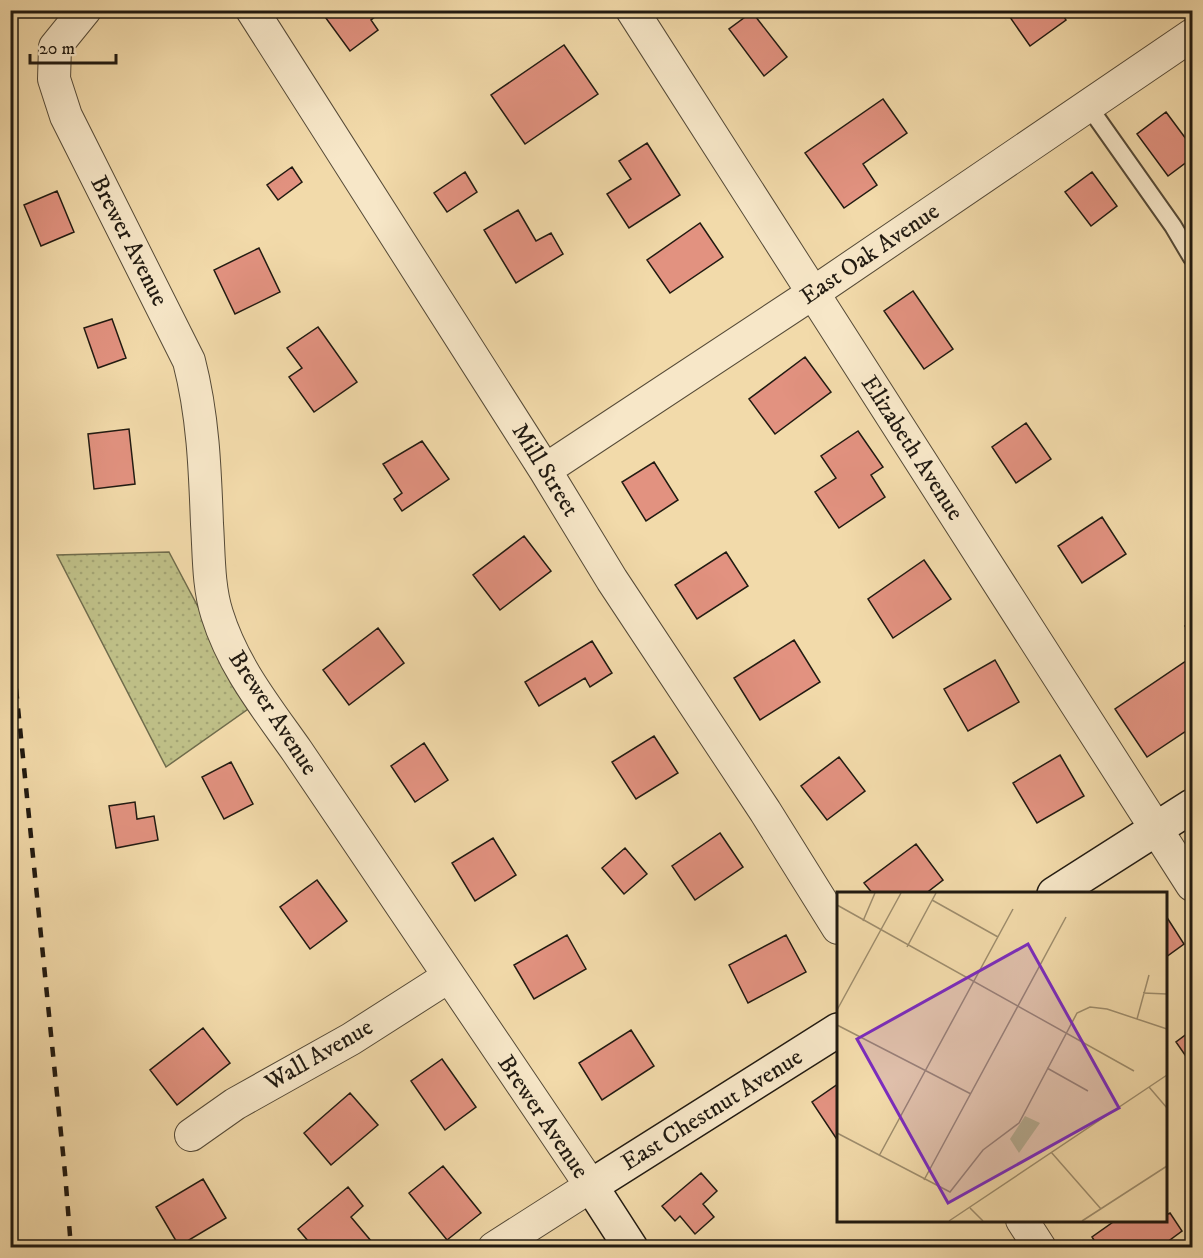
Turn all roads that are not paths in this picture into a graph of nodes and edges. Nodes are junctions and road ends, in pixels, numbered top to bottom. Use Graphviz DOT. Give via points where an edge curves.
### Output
graph roads {
  1 [pos="85,10"];
  2 [pos="252,10"];
  3 [pos="632,10"];
  4 [pos="1192,35"];
  5 [pos="1089,107"];
  6 [pos="1192,258"];
  7 [pos="813,293"];
  8 [pos="545,470"];
  9 [pos="1192,806"];
  10 [pos="1156,829"];
  11 [pos="1192,885"];
  12 [pos="1057,892"];
  13 [pos="837,926"];
  14 [pos="448,976"];
  15 [pos="837,1031"];
  16 [pos="191,1135"];
  17 [pos="591,1186"];
  18 [pos="1023,1222"];
  19 [pos="494,1248"];
  20 [pos="631,1248"];
  21 [pos="1040,1248"];
  1 -- 14 [label="street, Brewer Avenue" via="55,47 54,79 66,116 189,361 203,434 210,574 216,612 230,651"];
  2 -- 8 [label="street, Mill Street"];
  3 -- 7 [label="street, Elizabeth Avenue"];
  4 -- 5 [label="street, East Oak Avenue"];
  5 -- 6 [label="lane"];
  5 -- 7 [label="street, East Oak Avenue"];
  7 -- 8 [label="street, East Oak Avenue"];
  7 -- 10 [label="street, Elizabeth Avenue"];
  8 -- 13 [label="street, Mill Street"];
  9 -- 10 [label="street"];
  10 -- 11 [label="street, Elizabeth Avenue"];
  10 -- 12 [label="street"];
  14 -- 16 [label="street, Wall Avenue" via="351,1039 235,1104"];
  14 -- 17 [label="street, Brewer Avenue"];
  15 -- 17 [label="street, East Chestnut Avenue"];
  17 -- 19 [label="street, East Chestnut Avenue"];
  17 -- 20 [label="street, Brewer Avenue"];
  18 -- 21 [label="street"];
}
